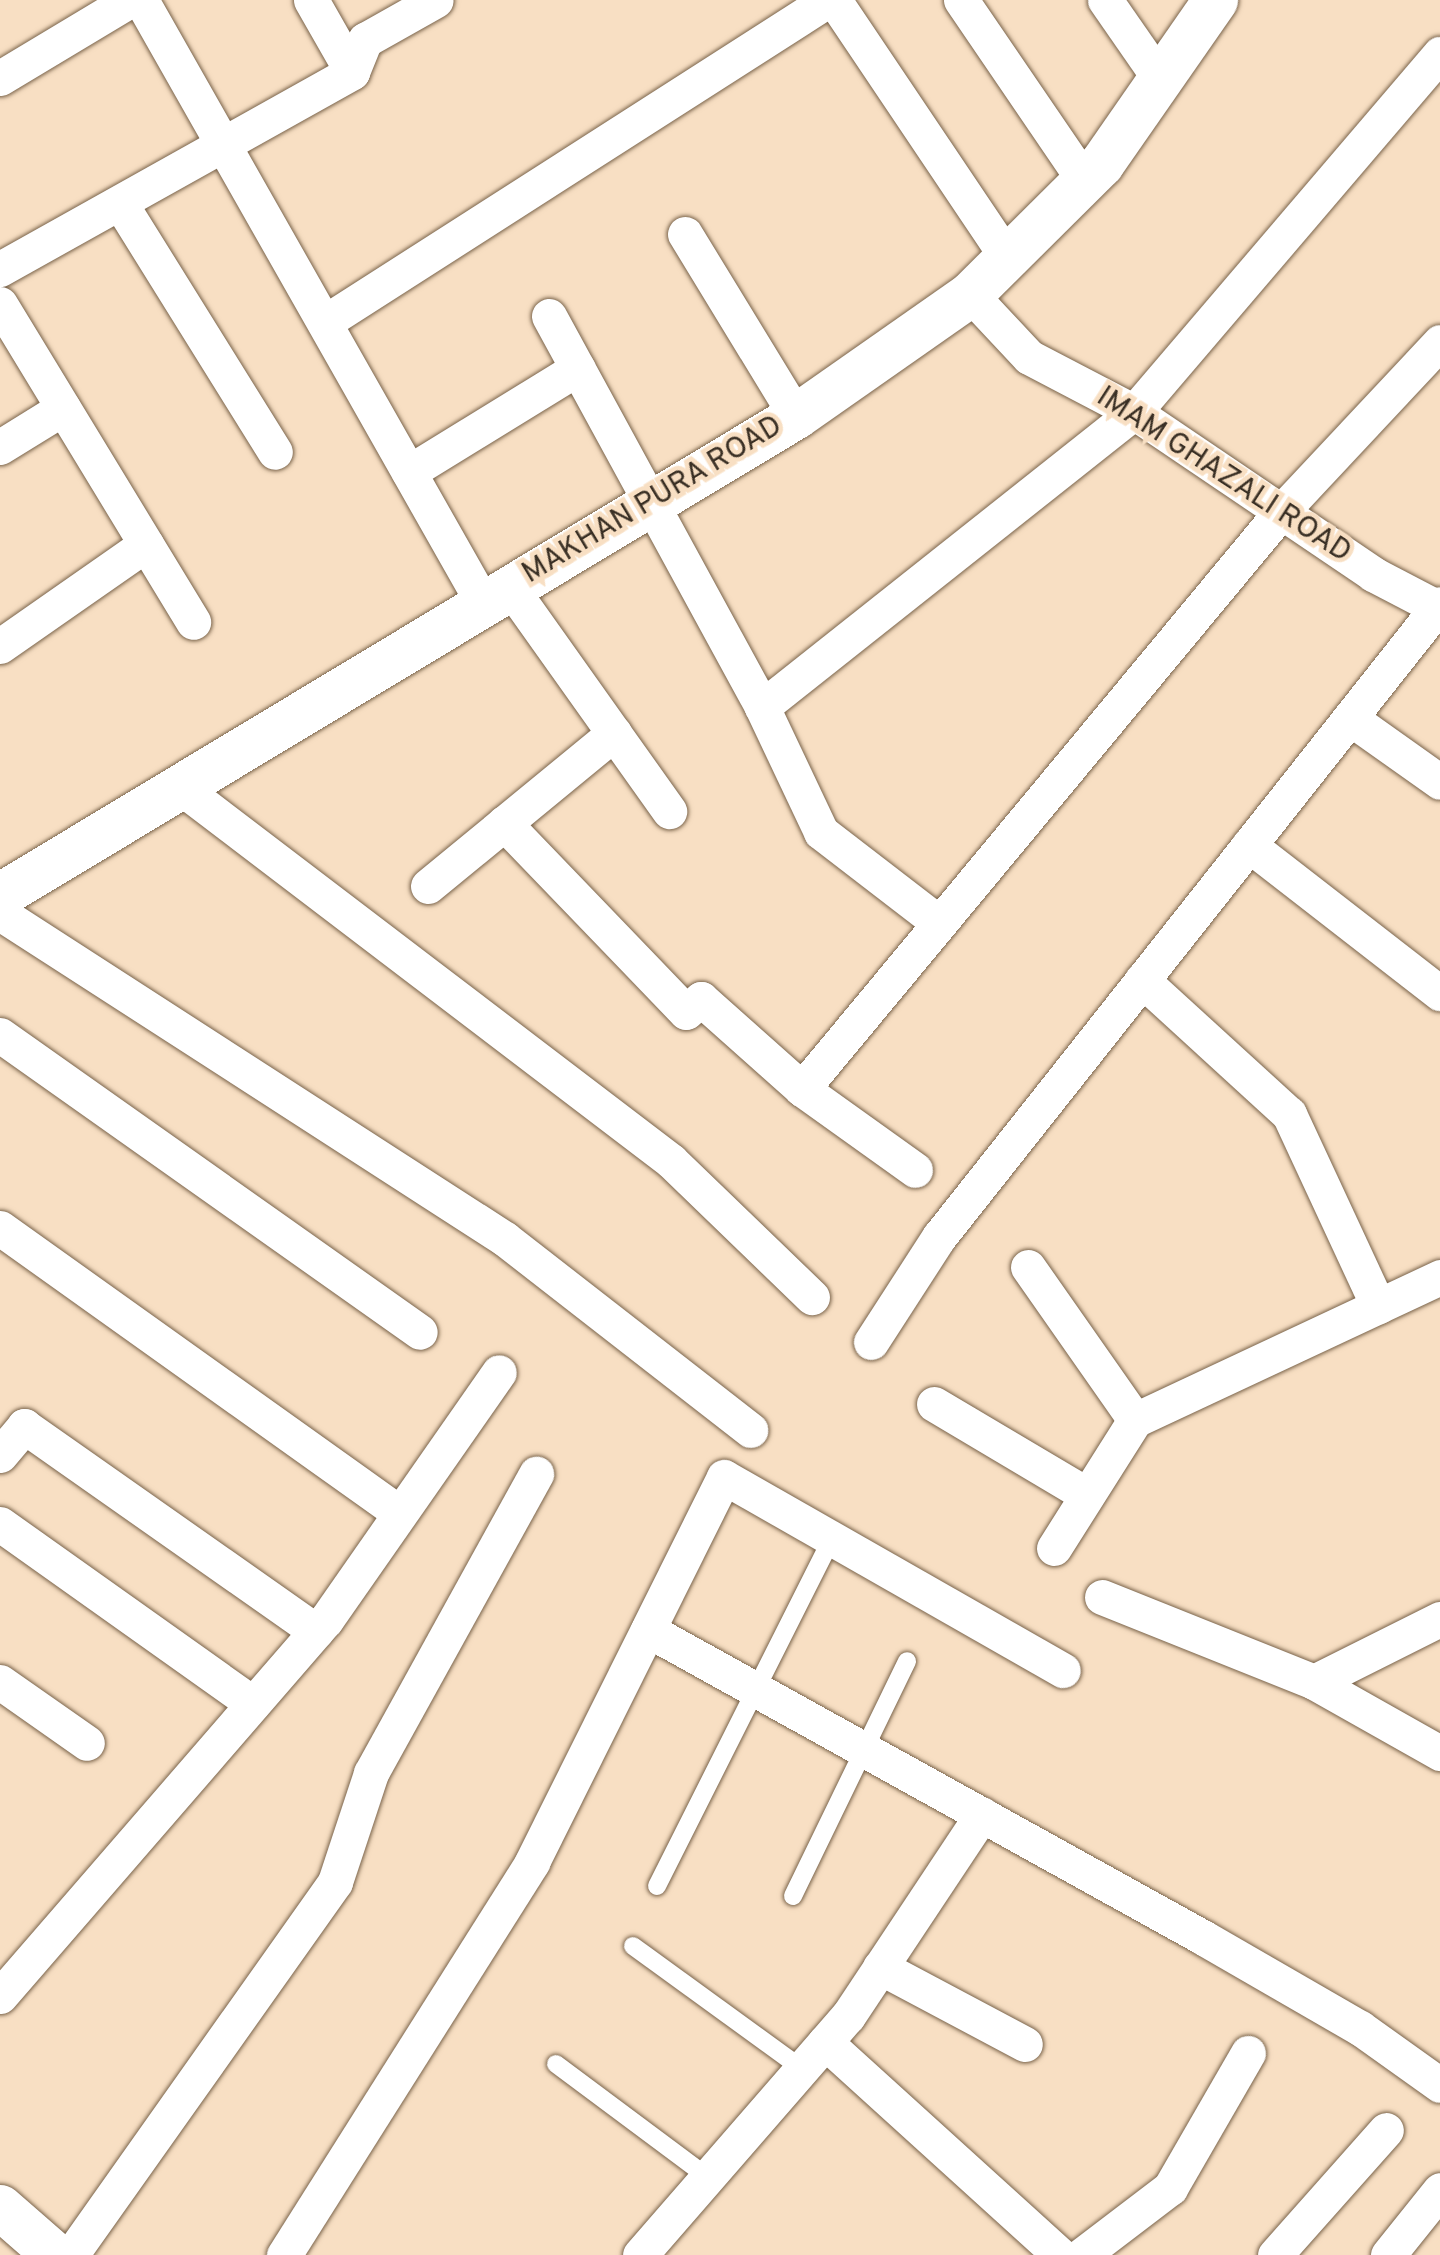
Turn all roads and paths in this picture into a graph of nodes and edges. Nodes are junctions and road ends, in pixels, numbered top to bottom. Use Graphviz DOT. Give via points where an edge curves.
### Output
graph roads {
  1 [pos="130,0"];
  2 [pos="141,0"];
  3 [pos="310,0"];
  4 [pos="435,0"];
  5 [pos="831,0"];
  6 [pos="962,0"];
  7 [pos="1106,0"];
  8 [pos="1215,0"];
  9 [pos="1440,54"];
  10 [pos="352,72"];
  11 [pos="0,78"];
  12 [pos="1160,78"];
  13 [pos="226,146"];
  14 [pos="1084,180"];
  15 [pos="120,203"];
  16 [pos="686,234"];
  17 [pos="1007,257"];
  18 [pos="0,269"];
  19 [pos="970,294"];
  20 [pos="0,304"];
  21 [pos="549,316"];
  22 [pos="325,322"];
  23 [pos="1440,342"];
  24 [pos="578,368"];
  25 [pos="63,408"];
  26 [pos="1134,412"];
  27 [pos="796,416"];
  28 [pos="0,447"];
  29 [pos="276,452"];
  30 [pos="409,472"];
  31 [pos="650,503"];
  32 [pos="1280,513"];
  33 [pos="146,544"];
  34 [pos="496,595"];
  35 [pos="1439,607"];
  36 [pos="194,622"];
  37 [pos="0,646"];
  38 [pos="762,707"];
  39 [pos="1350,718"];
  40 [pos="614,733"];
  41 [pos="1440,782"];
  42 [pos="179,786"];
  43 [pos="670,811"];
  44 [pos="504,823"];
  45 [pos="1249,846"];
  46 [pos="428,886"];
  47 [pos="0,895"];
  48 [pos="0,913"];
  49 [pos="939,923"];
  50 [pos="1142,980"];
  51 [pos="1440,993"];
  52 [pos="0,1035"];
  53 [pos="802,1089"];
  54 [pos="915,1170"];
  55 [pos="0,1228"];
  56 [pos="1028,1267"];
  57 [pos="1440,1277"];
  58 [pos="812,1296"];
  59 [pos="1378,1306"];
  60 [pos="420,1332"];
  61 [pos="871,1342"];
  62 [pos="498,1372"];
  63 [pos="934,1404"];
  64 [pos="1135,1420"];
  65 [pos="750,1430"];
  66 [pos="0,1455"];
  67 [pos="536,1474"];
  68 [pos="1087,1495"];
  69 [pos="400,1513"];
  70 [pos="0,1524"];
  71 [pos="832,1538"];
  72 [pos="1054,1548"];
  73 [pos="1102,1597"];
  74 [pos="1440,1619"];
  75 [pos="648,1630"];
  76 [pos="316,1631"];
  77 [pos="907,1661"];
  78 [pos="1063,1670"];
  79 [pos="0,1682"];
  80 [pos="1314,1682"];
  81 [pos="755,1690"];
  82 [pos="254,1704"];
  83 [pos="87,1743"];
  84 [pos="864,1749"];
  85 [pos="1440,1753"];
  86 [pos="982,1814"];
  87 [pos="657,1886"];
  88 [pos="792,1896"];
  89 [pos="633,1946"];
  90 [pos="880,1967"];
  91 [pos="0,1996"];
  92 [pos="825,2042"];
  93 [pos="1025,2044"];
  94 [pos="1248,2053"];
  95 [pos="556,2064"];
  96 [pos="802,2068"];
  97 [pos="1440,2085"];
  98 [pos="1386,2130"];
  99 [pos="706,2176"];
  100 [pos="1440,2190"];
  101 [pos="1,2209"];
  102 [pos="55,2255"];
  103 [pos="71,2255"];
  104 [pos="284,2255"];
  105 [pos="640,2255"];
  106 [pos="1060,2255"];
  107 [pos="1082,2255"];
  108 [pos="1274,2255"];
  109 [pos="1388,2255"];
  1 -- 11 [label="street"];
  2 -- 13 [label="street"];
  3 -- 10 [label="street"];
  4 -- 10 [label="street" via="365,40"];
  5 -- 17 [label="street"];
  5 -- 22 [label="street"];
  6 -- 14 [label="street"];
  7 -- 12 [label="street"];
  8 -- 12 [label="street, MAKHAN PURA ROAD"];
  9 -- 26 [label="street"];
  10 -- 13 [label="street"];
  12 -- 14 [label="street, MAKHAN PURA ROAD"];
  13 -- 15 [label="street"];
  13 -- 22 [label="street"];
  14 -- 17 [label="street, MAKHAN PURA ROAD"];
  15 -- 18 [label="street"];
  15 -- 29 [label="street"];
  16 -- 27 [label="street"];
  17 -- 19 [label="street, MAKHAN PURA ROAD"];
  19 -- 26 [label="street, IMAM GHAZALI ROAD" via="1029,357"];
  19 -- 27 [label="street, MAKHAN PURA ROAD"];
  20 -- 25 [label="street"];
  21 -- 24 [label="street"];
  22 -- 30 [label="street"];
  23 -- 32 [label="street"];
  24 -- 30 [label="street"];
  24 -- 31 [label="street"];
  25 -- 28 [label="street"];
  25 -- 33 [label="street"];
  26 -- 32 [label="street, IMAM GHAZALI ROAD"];
  26 -- 38 [label="street"];
  27 -- 31 [label="street, MAKHAN PURA ROAD"];
  30 -- 34 [label="street"];
  31 -- 34 [label="street, MAKHAN PURA ROAD"];
  31 -- 38 [label="street"];
  32 -- 35 [label="street, IMAM GHAZALI ROAD"];
  32 -- 49 [label="street"];
  33 -- 36 [label="street"];
  33 -- 37 [label="street"];
  34 -- 40 [label="street"];
  34 -- 42 [label="street, MAKHAN PURA ROAD"];
  35 -- 39 [label="street"];
  38 -- 49 [label="street" via="822,832"];
  39 -- 41 [label="street"];
  39 -- 45 [label="street"];
  40 -- 43 [label="street"];
  40 -- 44 [label="street"];
  42 -- 47 [label="street, MAKHAN PURA ROAD"];
  42 -- 58 [label="street" via="671,1161"];
  44 -- 46 [label="street"];
  44 -- 53 [label="street" via="686,1012 701,999"];
  45 -- 50 [label="street"];
  45 -- 51 [label="street"];
  48 -- 65 [label="street" via="504,1240"];
  49 -- 53 [label="street"];
  50 -- 59 [label="street" via="1290,1114"];
  50 -- 61 [label="street" via="939,1237"];
  52 -- 60 [label="street"];
  53 -- 54 [label="street"];
  55 -- 69 [label="street"];
  56 -- 64 [label="street"];
  57 -- 59 [label="street"];
  59 -- 64 [label="street"];
  62 -- 69 [label="street"];
  63 -- 68 [label="street"];
  64 -- 68 [label="street"];
  66 -- 76 [label="street" via="24,1426"];
  67 -- 103 [label="street" via="371,1773 335,1882"];
  68 -- 72 [label="street"];
  69 -- 76 [label="street"];
  70 -- 82 [label="street"];
  71 -- 75 [label="street" via="724,1476"];
  71 -- 78 [label="street"];
  71 -- 81 [label="lane"];
  73 -- 80 [label="street"];
  74 -- 80 [label="street"];
  75 -- 81 [label="street"];
  75 -- 104 [label="street" via="532,1862"];
  76 -- 82 [label="street"];
  77 -- 84 [label="lane"];
  79 -- 83 [label="street"];
  80 -- 85 [label="street"];
  81 -- 84 [label="street"];
  81 -- 87 [label="lane"];
  82 -- 91 [label="street"];
  84 -- 86 [label="street"];
  84 -- 88 [label="lane"];
  86 -- 90 [label="street"];
  86 -- 97 [label="street" via="1360,2028"];
  89 -- 96 [label="lane"];
  90 -- 92 [label="street"];
  90 -- 93 [label="street"];
  92 -- 96 [label="street"];
  92 -- 106 [label="street"];
  94 -- 107 [label="street" via="1170,2188"];
  95 -- 99 [label="lane"];
  96 -- 99 [label="street"];
  98 -- 108 [label="street"];
  99 -- 105 [label="street"];
  100 -- 109 [label="street"];
  101 -- 102 [label="street"];
}
